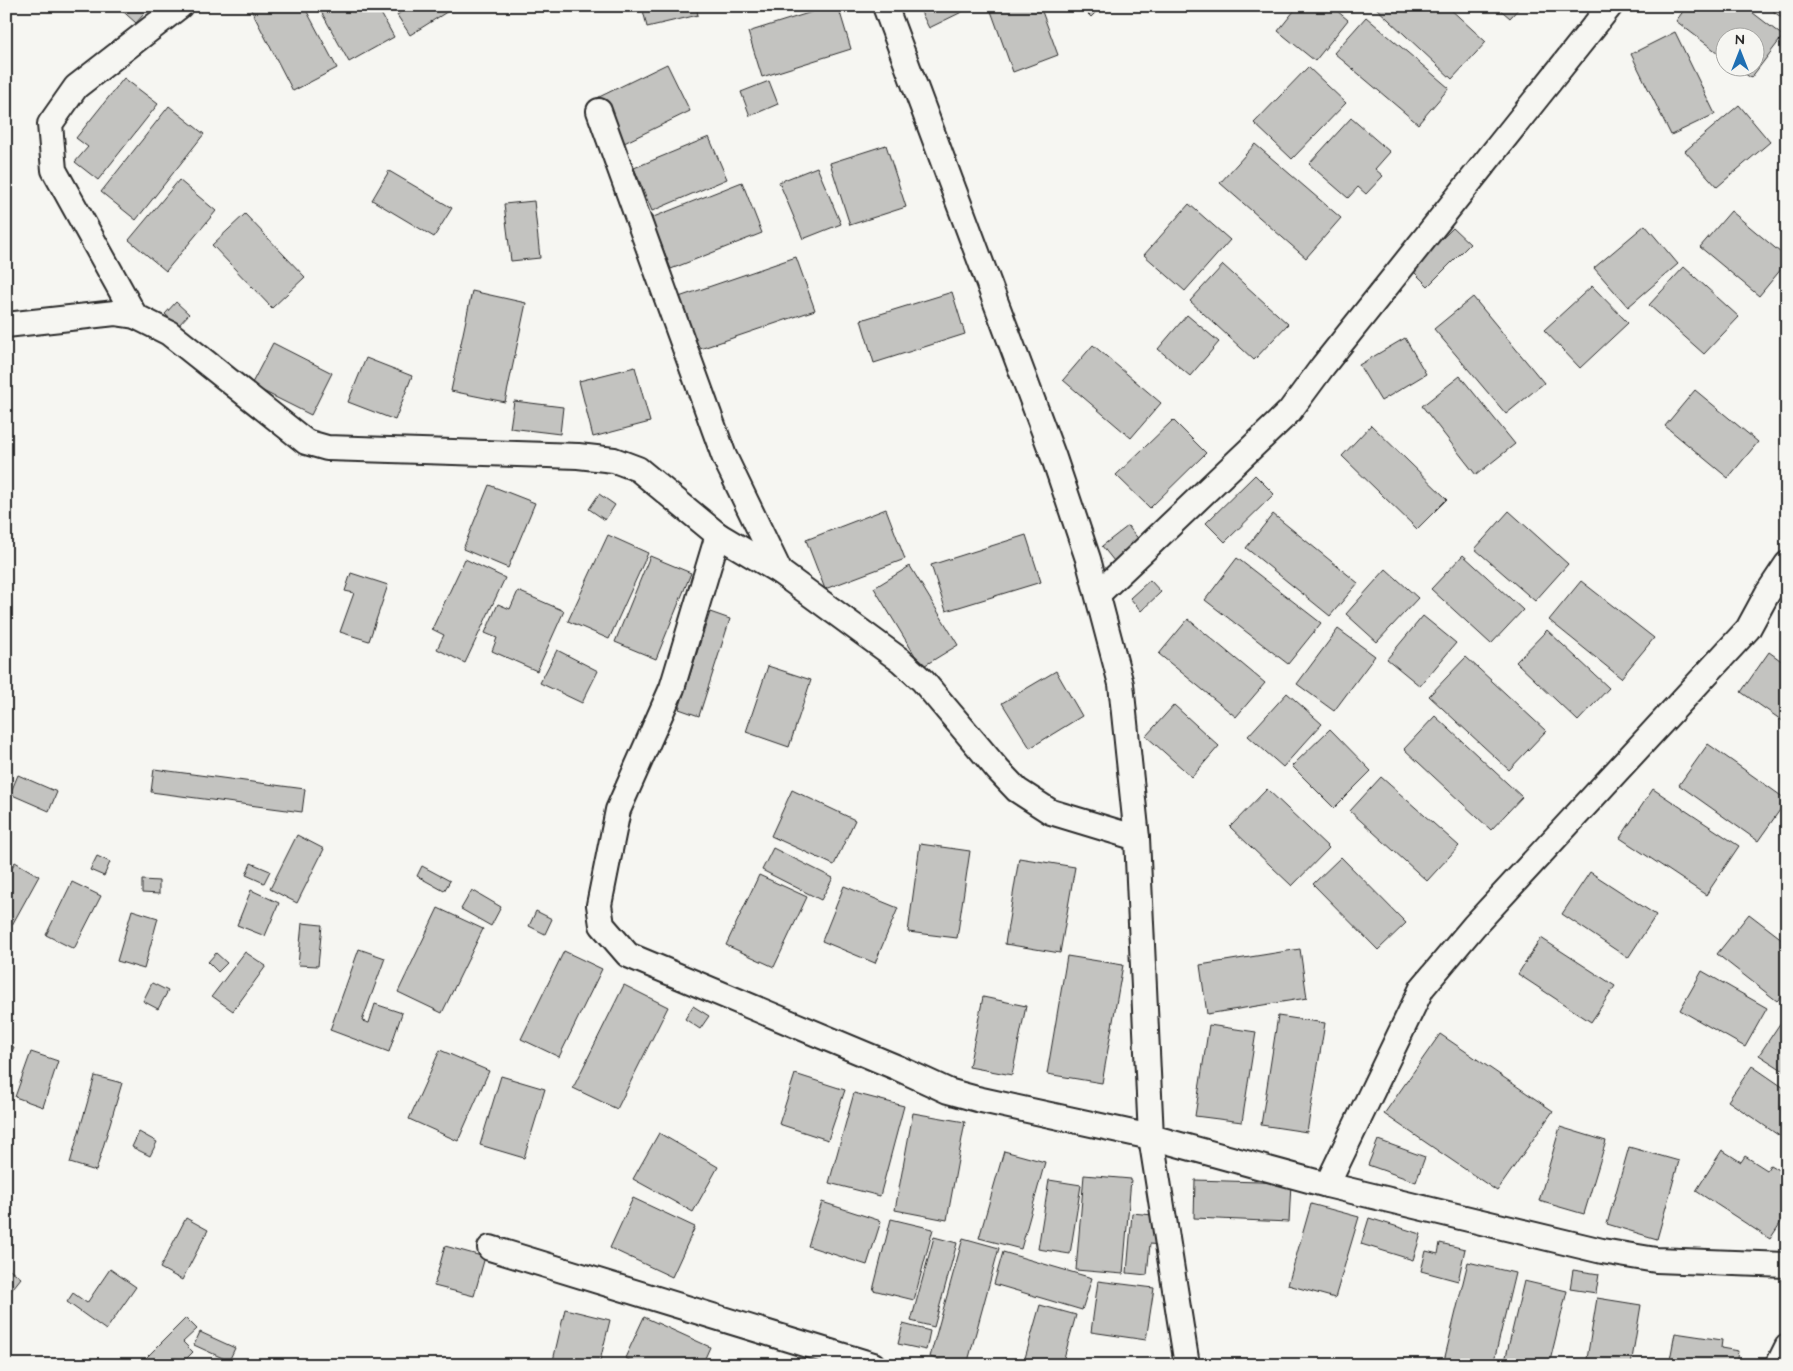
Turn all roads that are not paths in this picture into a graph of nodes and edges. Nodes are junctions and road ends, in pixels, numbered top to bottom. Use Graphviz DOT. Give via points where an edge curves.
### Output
graph roads {
  1 [pos="180,6"];
  2 [pos="884,6"];
  3 [pos="1610,6"];
  4 [pos="599,112"];
  5 [pos="135,316"];
  6 [pos="6,325"];
  7 [pos="718,535"];
  8 [pos="1787,564"];
  9 [pos="780,572"];
  10 [pos="1098,594"];
  11 [pos="1137,838"];
  12 [pos="1150,1138"];
  13 [pos="1327,1185"];
  14 [pos="490,1248"];
  15 [pos="1787,1265"];
  16 [pos="1787,1347"];
  17 [pos="873,1365"];
  18 [pos="1187,1365"];
  19 [pos="1778,1365"];
  1 -- 5 [label="street" via="76,86 50,124 54,170"];
  2 -- 10 [label="street" via="1054,458"];
  3 -- 10 [label="street" via="1289,412"];
  4 -- 9 [label="street" via="724,456"];
  5 -- 6 [label="street" via="115,313"];
  5 -- 7 [label="street" via="169,333 306,442 327,448 614,460 638,469"];
  7 -- 9 [label="street"];
  7 -- 12 [label="street" via="672,688 618,810 599,905 602,924 628,955 948,1091"];
  8 -- 13 [label="street" via="1748,628 1474,926 1422,988"];
  9 -- 11 [label="street" via="923,680 1018,790 1051,812"];
  10 -- 11 [label="street" via="1121,684"];
  11 -- 12 [label="street"];
  12 -- 13 [label="street"];
  12 -- 18 [label="street"];
  13 -- 15 [label="street" via="1602,1251 1656,1260"];
  14 -- 17 [label="street"];
  16 -- 19 [label="street"];
}
